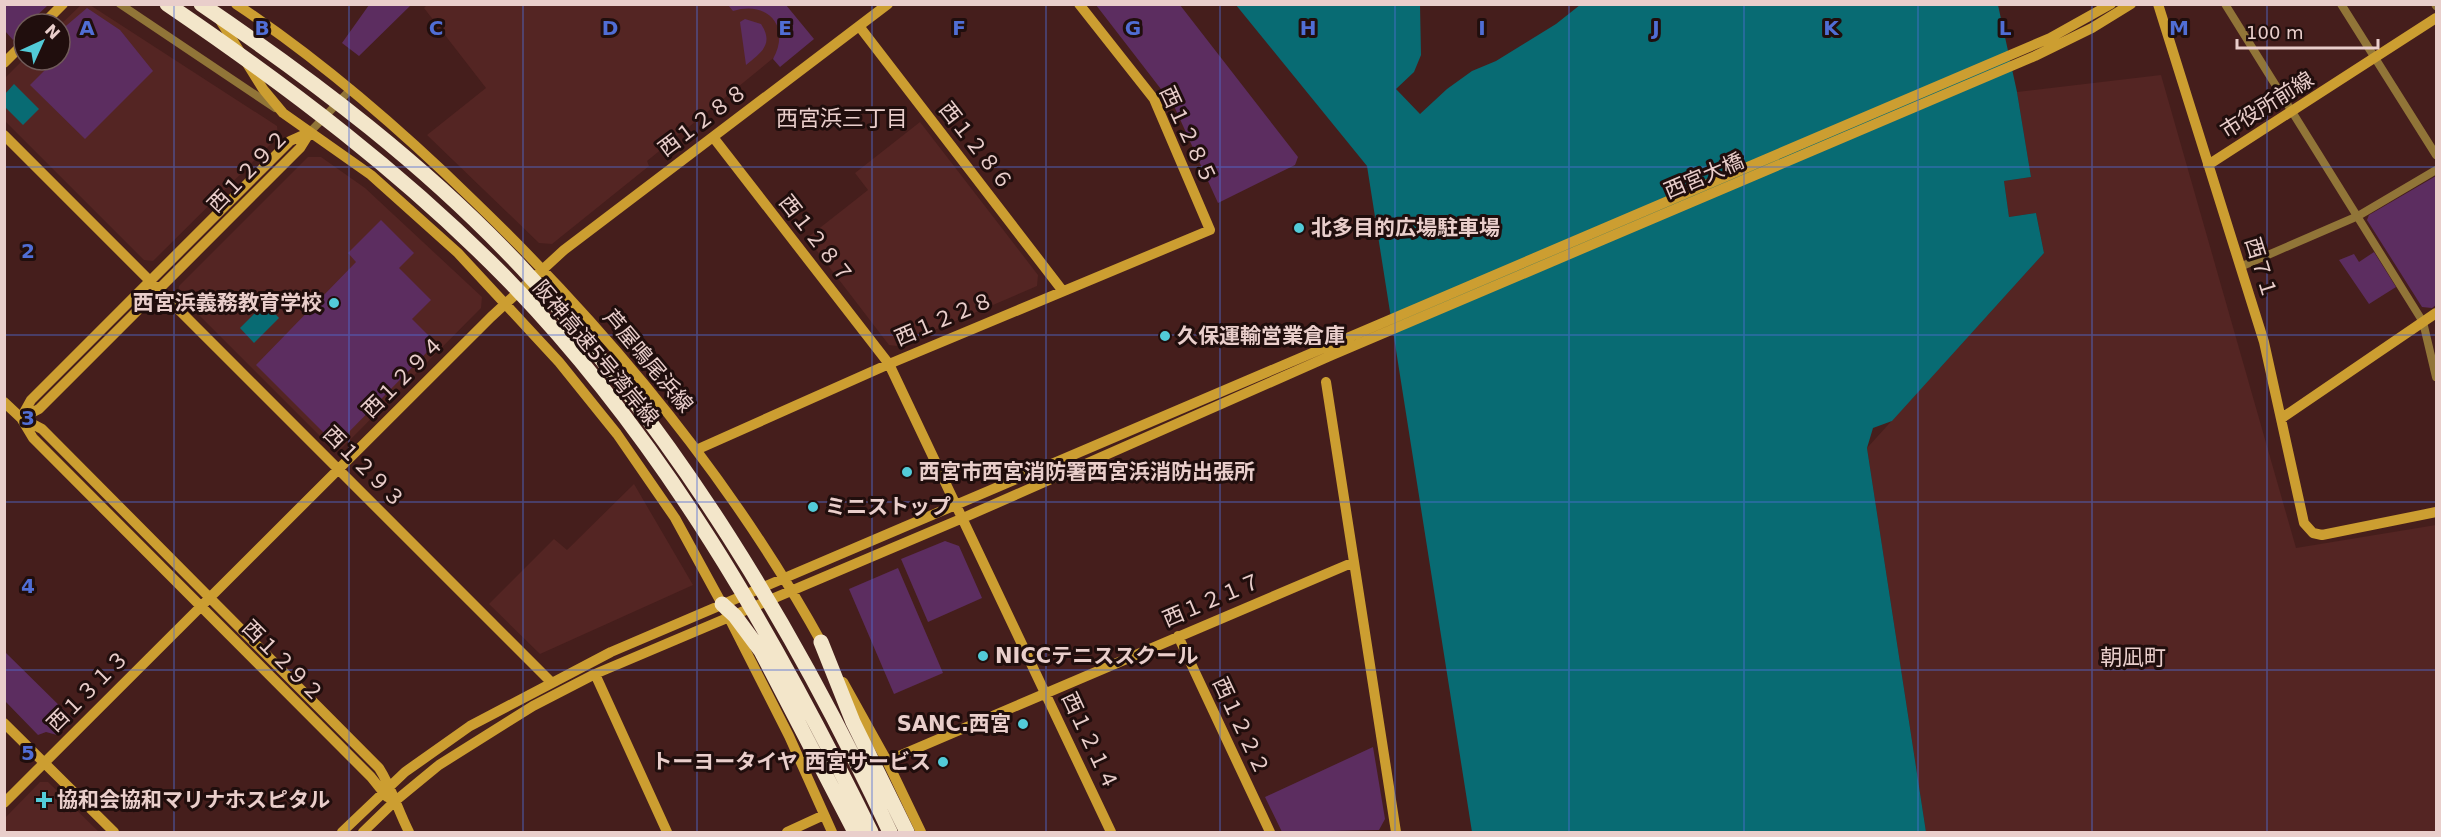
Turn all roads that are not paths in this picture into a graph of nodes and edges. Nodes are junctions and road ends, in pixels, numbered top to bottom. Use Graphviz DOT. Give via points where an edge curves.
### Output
graph roads {
  1 [pos="120,4"];
  2 [pos="167,4"];
  3 [pos="201,4"];
  4 [pos="210,4"];
  5 [pos="236,4"];
  6 [pos="244,4"];
  7 [pos="888,4"];
  8 [pos="1079,4"];
  9 [pos="2111,4"];
  10 [pos="2131,4"];
  11 [pos="2158,4"];
  12 [pos="2225,4"];
  13 [pos="2341,4"];
  14 [pos="2436,18"];
  15 [pos="263,22"];
  16 [pos="2089,24"];
  17 [pos="859,26"];
  18 [pos="2375,59"];
  19 [pos="351,88"];
  20 [pos="2293,112"];
  21 [pos="283,114"];
  22 [pos="310,132"];
  23 [pos="4,135"];
  24 [pos="713,137"];
  25 [pos="2436,155"];
  26 [pos="2208,165"];
  27 [pos="2436,170"];
  28 [pos="2358,216"];
  29 [pos="1210,230"];
  30 [pos="2240,267"];
  31 [pos="543,268"];
  32 [pos="150,280"];
  33 [pos="160,289"];
  34 [pos="1062,290"];
  35 [pos="506,303"];
  36 [pos="2436,313"];
  37 [pos="2423,322"];
  38 [pos="1328,352"];
  39 [pos="889,364"];
  40 [pos="2436,377"];
  41 [pos="1326,382"];
  42 [pos="4,402"];
  43 [pos="21,418"];
  44 [pos="2282,418"];
  45 [pos="696,450"];
  46 [pos="339,468"];
  47 [pos="956,504"];
  48 [pos="2436,512"];
  49 [pos="963,518"];
  50 [pos="1354,562"];
  51 [pos="784,578"];
  52 [pos="792,590"];
  53 [pos="209,597"];
  54 [pos="200,606"];
  55 [pos="729,613"];
  56 [pos="1178,636"];
  57 [pos="821,642"];
  58 [pos="595,674"];
  59 [pos="550,681"];
  60 [pos="1046,693"];
  61 [pos="4,723"];
  62 [pos="887,761"];
  63 [pos="44,763"];
  64 [pos="391,786"];
  65 [pos="382,794"];
  66 [pos="394,802"];
  67 [pos="4,803"];
  68 [pos="824,815"];
  69 [pos="900,830"];
  70 [pos="114,832"];
  71 [pos="342,832"];
  72 [pos="363,832"];
  73 [pos="409,832"];
  74 [pos="667,832"];
  75 [pos="787,832"];
  76 [pos="832,832"];
  77 [pos="855,832"];
  78 [pos="870,832"];
  79 [pos="921,832"];
  80 [pos="1111,832"];
  81 [pos="1270,832"];
  82 [pos="1396,832"];
  1 -- 21 [label="street"];
  2 -- 78 [label="highway, 阪神高速5号湾岸線" via="287,88 404,182 508,280 569,349 641,438 725,561 804,699"];
  3 -- 69 [label="highway, 阪神高速5号湾岸線" via="298,72 416,167 522,268 607,365 656,428 741,553"];
  4 -- 21 [label="street" via="262,89"];
  5 -- 15 [label="street, 芦屋鳴尾浜線"];
  6 -- 15 [label="street"];
  7 -- 17 [label="street, 西１２８８"];
  8 -- 29 [label="street, 西１２８５" via="1154,99"];
  9 -- 16 [label="street"];
  10 -- 16 [label="street"];
  11 -- 26 [label="street, 西７１"];
  12 -- 20 [label="street"];
  13 -- 18 [label="street"];
  14 -- 18 [label="street, 市役所前線"];
  15 -- 19 [label="street, 芦屋鳴尾浜線"];
  16 -- 38 [label="street, 西宮大橋"];
  17 -- 24 [label="street, 西１２８８"];
  17 -- 34 [label="street, 西１２８６"];
  18 -- 20 [label="street, 市役所前線"];
  18 -- 25 [label="street"];
  19 -- 22 [label="street"];
  19 -- 31 [label="street, 芦屋鳴尾浜線" via="445,172"];
  20 -- 26 [label="street, 市役所前線"];
  20 -- 28 [label="street"];
  21 -- 22 [label="street"];
  22 -- 32 [label="street, 西１２９２" via="290,141"];
  22 -- 33 [label="street, 西１２９２" via="300,148"];
  22 -- 35 [label="street" via="371,175"];
  23 -- 32 [label="street, 西１２９３"];
  24 -- 31 [label="street, 西１２８８"];
  24 -- 39 [label="street, 西１２８７"];
  26 -- 30 [label="street, 西７１"];
  27 -- 28 [label="street"];
  28 -- 30 [label="street"];
  28 -- 37 [label="street"];
  29 -- 34 [label="street, 西１２２８"];
  30 -- 44 [label="street, 西７１" via="2264,342"];
  31 -- 35 [label="street, 西１２８８"];
  31 -- 45 [label="street, 芦屋鳴尾浜線"];
  32 -- 33 [label="street, 西１２９３"];
  32 -- 43 [label="street, 西１２９２" via="30,400"];
  33 -- 43 [label="street, 西１２９２" via="39,409"];
  33 -- 46 [label="street, 西１２９３"];
  34 -- 39 [label="street, 西１２２８"];
  35 -- 46 [label="street, 西１２９４"];
  35 -- 55 [label="street" via="616,434 675,518"];
  36 -- 37 [label="street"];
  37 -- 40 [label="street"];
  37 -- 44 [label="street"];
  38 -- 47 [label="street"];
  38 -- 49 [label="street"];
  39 -- 45 [label="street, 西１２２８"];
  39 -- 47 [label="street, 西１２８７"];
  41 -- 50 [label="street"];
  42 -- 43 [label="street"];
  43 -- 53 [label="street, 西１２９２" via="42,429"];
  43 -- 54 [label="street, 西１２９２" via="33,438"];
  44 -- 48 [label="street, 西７１" via="2304,523 2313,533 2326,535"];
  45 -- 51 [label="street, 芦屋鳴尾浜線"];
  46 -- 53 [label="street, 西１２９４"];
  46 -- 59 [label="street, 西１２９３"];
  47 -- 49 [label="street, 西１２１４"];
  47 -- 51 [label="street"];
  49 -- 52 [label="street"];
  49 -- 60 [label="street, 西１２１４"];
  50 -- 56 [label="street, 西１２１７"];
  50 -- 82 [label="street"];
  51 -- 52 [label="street, 芦屋鳴尾浜線"];
  51 -- 55 [label="street"];
  52 -- 55 [label="street"];
  52 -- 57 [label="street, 芦屋鳴尾浜線"];
  53 -- 54 [label="street, 西１２９４"];
  53 -- 64 [label="street, 西１２９２" via="379,768"];
  54 -- 63 [label="street, 西１３１３"];
  54 -- 65 [label="street, 西１２９２" via="371,777"];
  55 -- 58 [label="street"];
  55 -- 59 [label="street"];
  55 -- 68 [label="street"];
  55 -- 77 [label="highway" via="761,651"];
  56 -- 60 [label="street, 西１２１７"];
  56 -- 81 [label="street, 西１２２２"];
  57 -- 62 [label="street, 芦屋鳴尾浜線"];
  57 -- 69 [label="highway"];
  58 -- 66 [label="street" via="478,739"];
  58 -- 74 [label="street"];
  59 -- 64 [label="street" via="470,726"];
  60 -- 62 [label="street, 西１２１７"];
  60 -- 80 [label="street, 西１２１４"];
  61 -- 63 [label="street"];
  62 -- 79 [label="street, 芦屋鳴尾浜線"];
  63 -- 67 [label="street, 西１３１３"];
  63 -- 70 [label="street"];
  64 -- 65 [label="street"];
  64 -- 66 [label="street"];
  65 -- 66 [label="street, 西１２９２"];
  65 -- 71 [label="street"];
  66 -- 72 [label="street"];
  66 -- 73 [label="street"];
  68 -- 75 [label="street"];
  68 -- 76 [label="street"];
}
